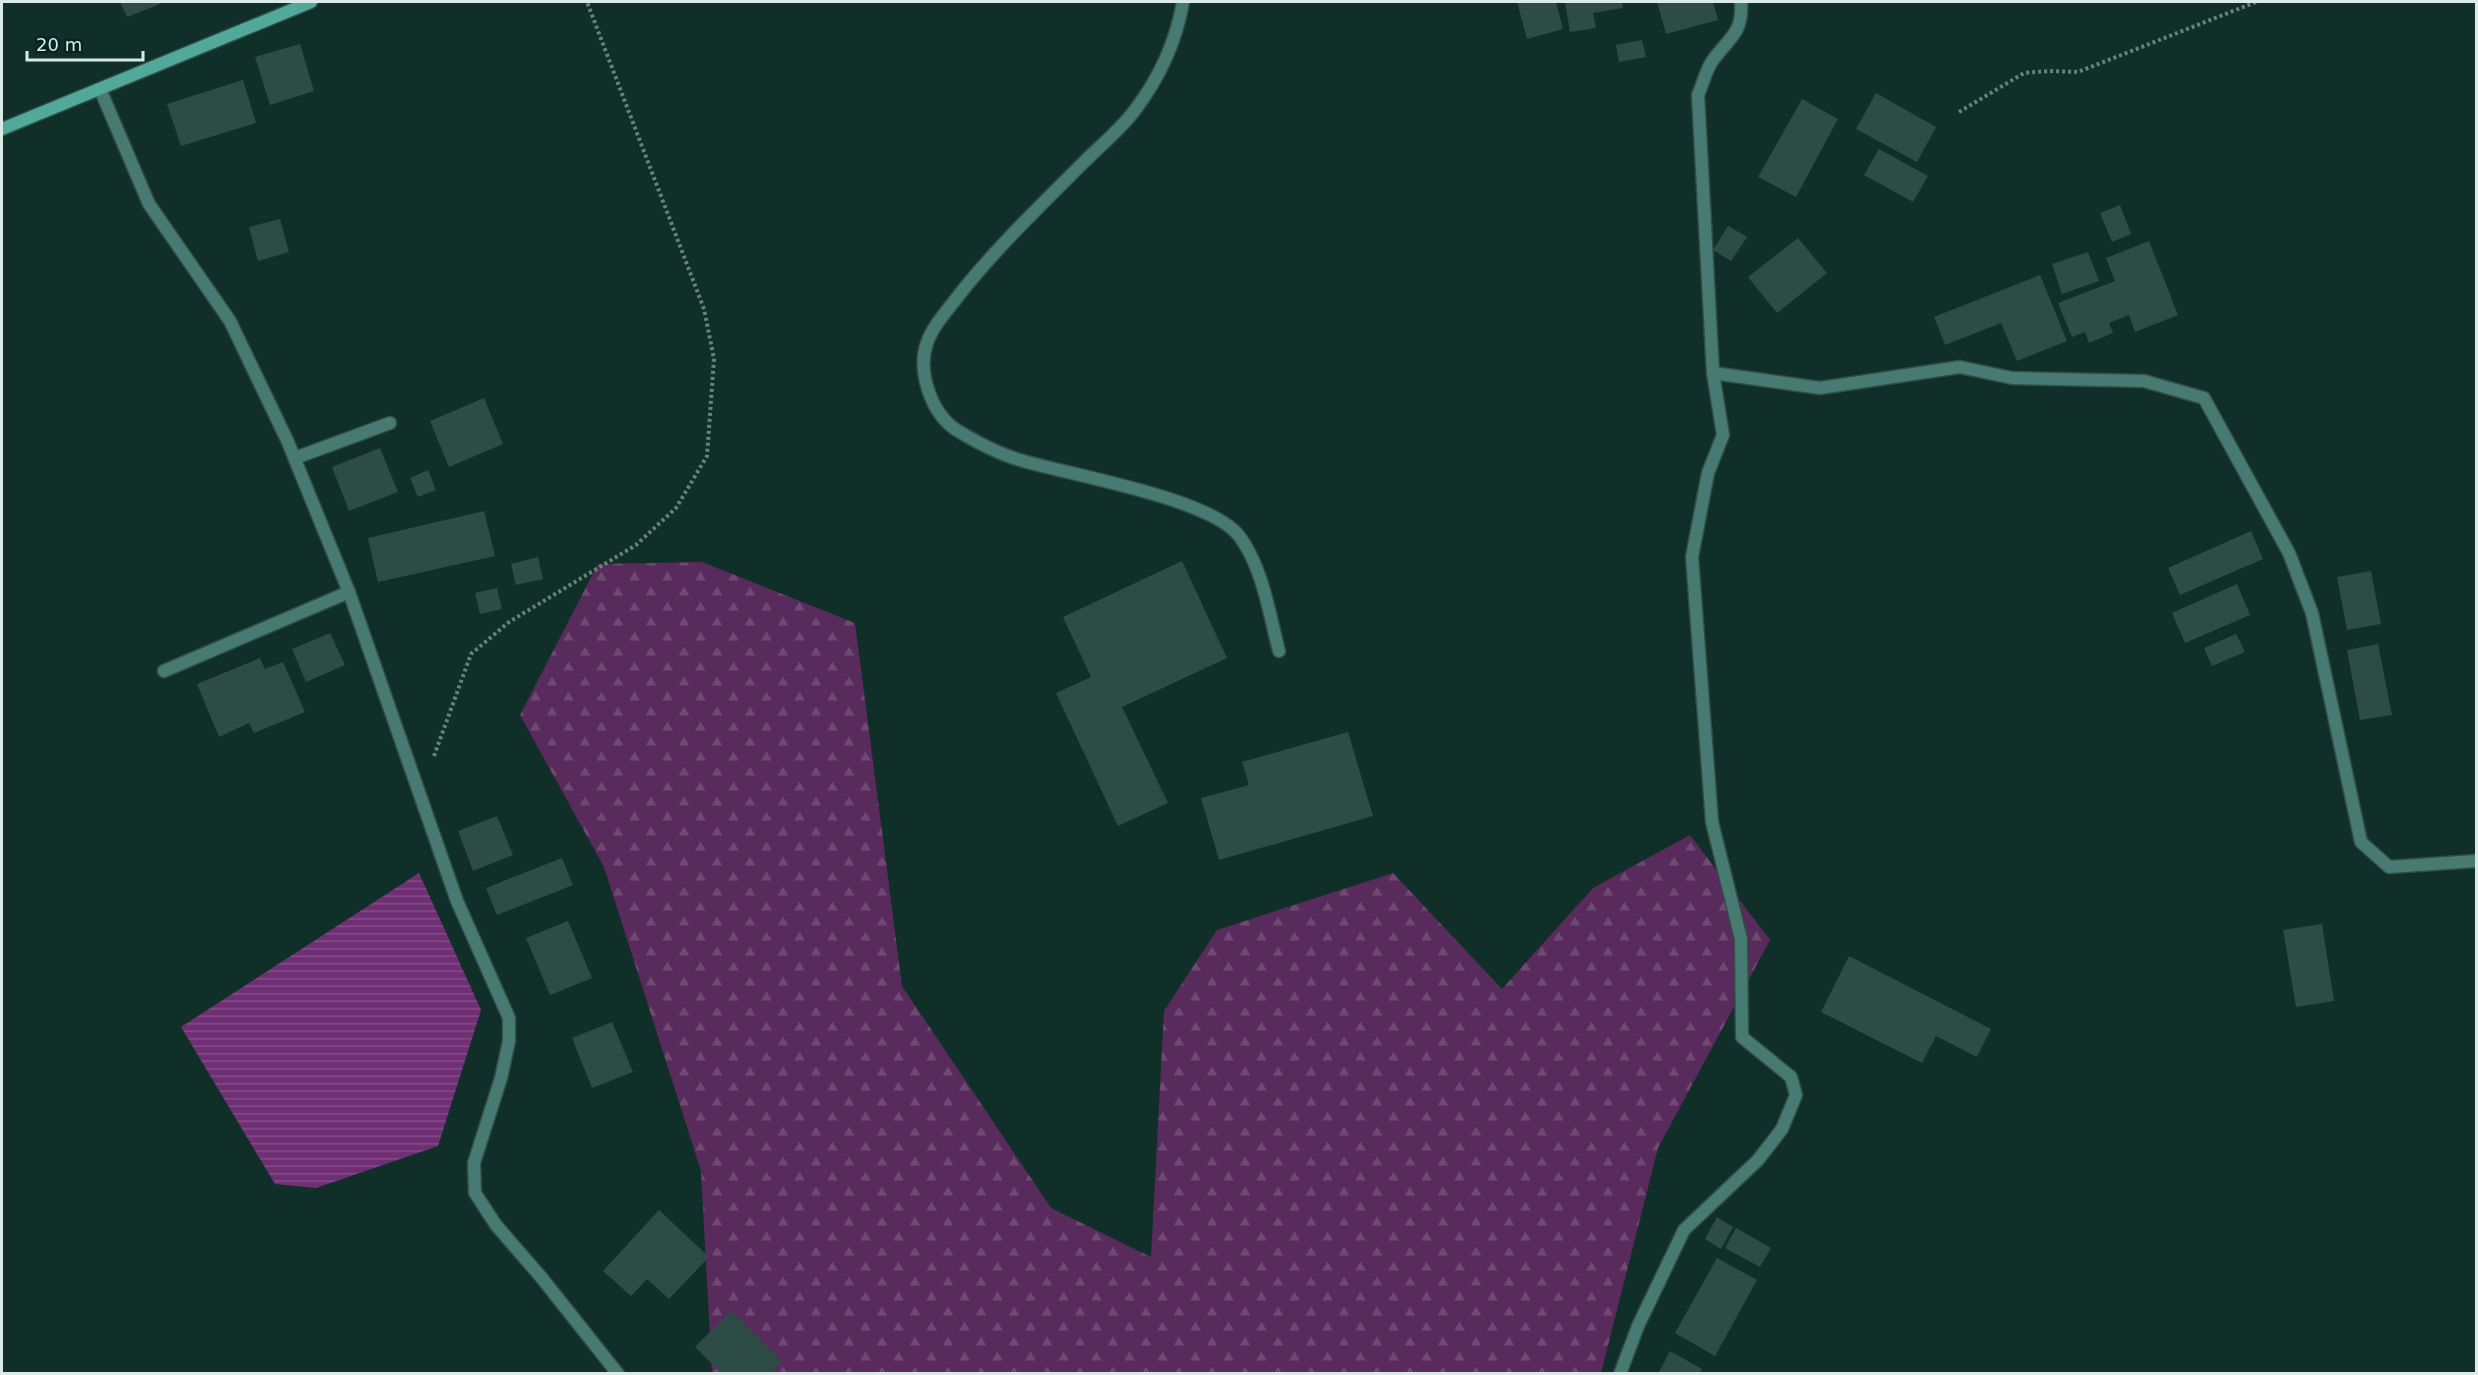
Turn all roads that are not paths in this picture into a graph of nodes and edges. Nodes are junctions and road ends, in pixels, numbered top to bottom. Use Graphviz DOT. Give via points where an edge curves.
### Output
graph roads {
  1 [pos="311,2"];
  2 [pos="1183,2"];
  3 [pos="1741,2"];
  4 [pos="100,89"];
  5 [pos="2,129"];
  6 [pos="1713,373"];
  7 [pos="390,423"];
  8 [pos="295,458"];
  9 [pos="349,592"];
  10 [pos="1278,651"];
  11 [pos="164,671"];
  12 [pos="2476,861"];
  13 [pos="618,1374"];
  14 [pos="1620,1374"];
  1 -- 4 [label="street"];
  2 -- 10 [label="street" via="1178,30 1161,72 1134,112 969,282 935,328 922,367 931,398 949,424 981,446 1019,460 1169,499 1210,514 1240,536 1256,567"];
  3 -- 6 [label="street" via="1742,19 1712,62 1698,95"];
  4 -- 5 [label="street"];
  4 -- 8 [label="street" via="149,204 230,321"];
  6 -- 12 [label="street" via="1820,388 1960,367 2012,378 2144,381 2204,398 2289,553 2312,613 2361,842 2390,867"];
  6 -- 14 [label="street" via="1723,435 1708,473 1692,557 1712,822 1741,939 1743,1037 1791,1077 1796,1095 1782,1129 1758,1160 1684,1230 1638,1326"];
  7 -- 8 [label="street"];
  8 -- 9 [label="street"];
  9 -- 11 [label="street"];
  9 -- 13 [label="street" via="458,901 508,1018 509,1041 501,1078 474,1163 475,1193 496,1225"];
}
